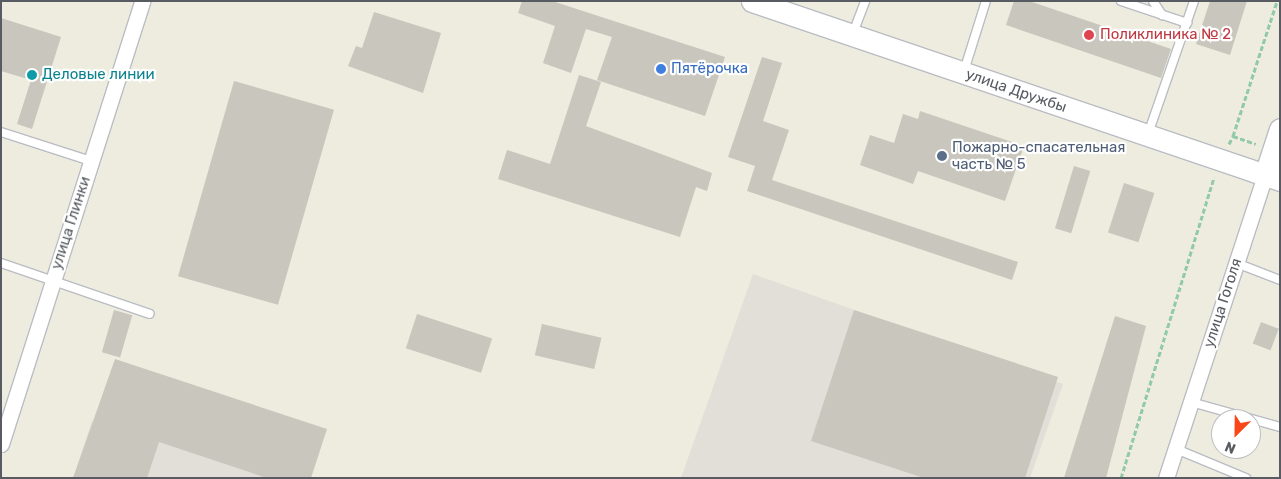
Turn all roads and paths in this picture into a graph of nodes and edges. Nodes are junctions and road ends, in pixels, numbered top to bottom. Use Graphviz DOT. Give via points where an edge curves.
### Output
graph roads {
  1 [pos="752,1"];
  2 [pos="865,1"];
  3 [pos="986,1"];
  4 [pos="1121,1"];
  5 [pos="1153,1"];
  6 [pos="1194,1"];
  7 [pos="1277,1"];
  8 [pos="140,2"];
  9 [pos="1162,15"];
  10 [pos="1187,23"];
  11 [pos="852,35"];
  12 [pos="964,73"];
  13 [pos="1280,129"];
  14 [pos="1,132"];
  15 [pos="1148,136"];
  16 [pos="1234,136"];
  17 [pos="1272,150"];
  18 [pos="1219,160"];
  19 [pos="91,161"];
  20 [pos="1272,178"];
  21 [pos="1,263"];
  22 [pos="1236,263"];
  23 [pos="1280,280"];
  24 [pos="53,282"];
  25 [pos="150,314"];
  26 [pos="1191,402"];
  27 [pos="1280,427"];
  28 [pos="1,444"];
  29 [pos="1176,449"];
  30 [pos="1121,478"];
  31 [pos="1166,478"];
  32 [pos="1246,478"];
  1 -- 11 [label="street, улица Дружбы"];
  2 -- 11 [label="lane"];
  3 -- 12 [label="lane"];
  4 -- 9 [label="lane"];
  5 -- 9 [label="lane"];
  6 -- 10 [label="lane"];
  7 -- 16 [label="path"];
  8 -- 19 [label="street, улица Глинки"];
  9 -- 10 [label="lane"];
  10 -- 15 [label="lane"];
  11 -- 12 [label="street, улица Дружбы"];
  12 -- 15 [label="street, улица Дружбы"];
  13 -- 17 [label="street, улица Гоголя"];
  14 -- 19 [label="lane"];
  15 -- 18 [label="street, улица Дружбы"];
  16 -- 17 [label="path"];
  16 -- 18 [label="path"];
  17 -- 20 [label="street, улица Гоголя"];
  18 -- 20 [label="street, улица Дружбы"];
  18 -- 30 [label="path"];
  19 -- 24 [label="street, улица Глинки"];
  20 -- 22 [label="street, улица Гоголя"];
  21 -- 24 [label="lane"];
  22 -- 23 [label="lane"];
  22 -- 26 [label="street, улица Гоголя"];
  24 -- 25 [label="lane"];
  24 -- 28 [label="street, улица Глинки"];
  26 -- 27 [label="lane"];
  26 -- 29 [label="street, улица Гоголя"];
  29 -- 31 [label="street, улица Гоголя"];
  29 -- 32 [label="lane"];
}
